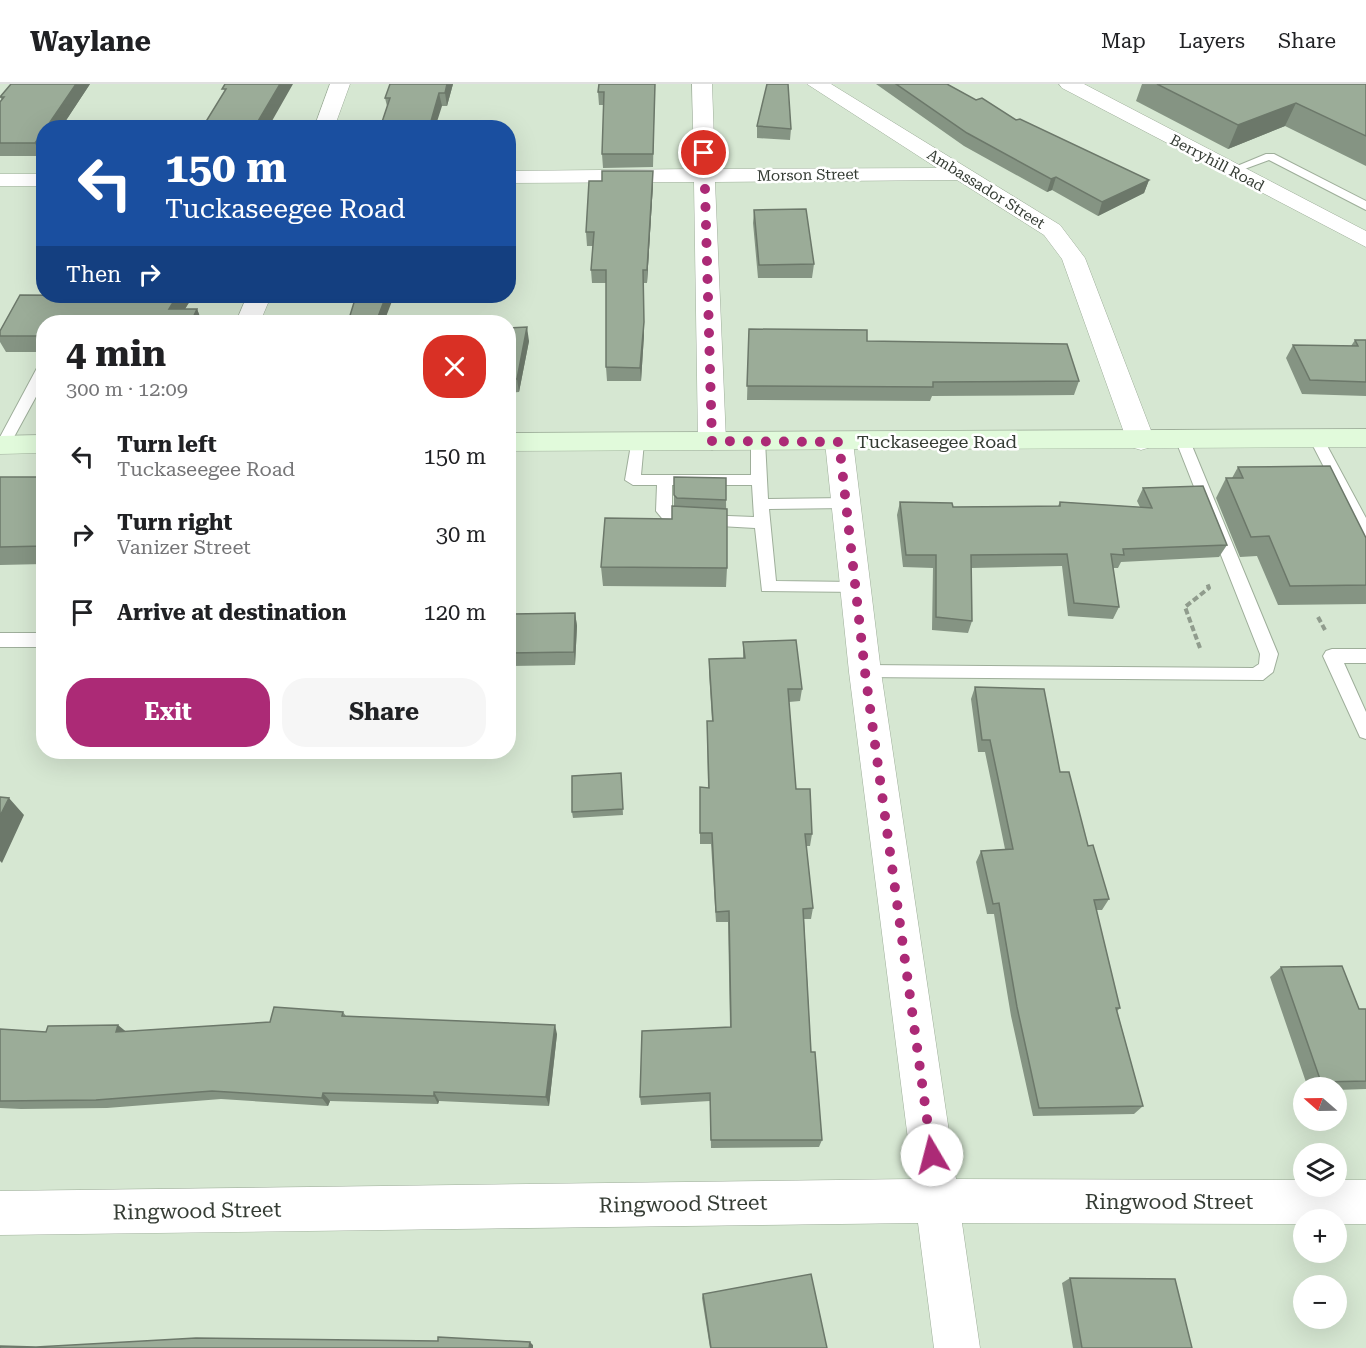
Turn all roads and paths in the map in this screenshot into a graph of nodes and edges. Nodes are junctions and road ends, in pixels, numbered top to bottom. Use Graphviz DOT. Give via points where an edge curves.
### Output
graph roads {
  1 [pos="340,84"];
  2 [pos="702,84"];
  3 [pos="817,84"];
  4 [pos="1069,84"];
  5 [pos="327,120"];
  6 [pos="1231,171"];
  7 [pos="963,174"];
  8 [pos="704,176"];
  9 [pos="516,177"];
  10 [pos="0,180"];
  11 [pos="36,180"];
  12 [pos="1366,206"];
  13 [pos="1366,240"];
  14 [pos="36,383"];
  15 [pos="1366,438"];
  16 [pos="1317,440"];
  17 [pos="712,441"];
  18 [pos="758,441"];
  19 [pos="1141,441"];
  20 [pos="1183,441"];
  21 [pos="516,442"];
  22 [pos="637,442"];
  23 [pos="839,442"];
  24 [pos="36,444"];
  25 [pos="2,445"];
  26 [pos="665,479"];
  27 [pos="759,480"];
  28 [pos="846,503"];
  29 [pos="761,504"];
  30 [pos="763,523"];
  31 [pos="1366,533"];
  32 [pos="1206,581"];
  33 [pos="855,588"];
  34 [pos="0,640"];
  35 [pos="36,640"];
  36 [pos="1201,649"];
  37 [pos="1366,656"];
  38 [pos="865,672"];
  39 [pos="1366,732"];
  40 [pos="938,1201"];
  41 [pos="1366,1202"];
  42 [pos="0,1213"];
  43 [pos="957,1348"];
  1 -- 5 [label="street"];
  2 -- 8 [label="street"];
  3 -- 7 [label="street, Ambassador Street"];
  4 -- 6 [label="street, Berryhill Road"];
  6 -- 12 [label="lane" via="1270,156"];
  6 -- 13 [label="street, Berryhill Road"];
  7 -- 8 [label="street, Morson Street"];
  7 -- 19 [label="street, Ambassador Street" via="1030,214 1052,230 1067,248"];
  8 -- 9 [label="street, Morson Street"];
  8 -- 17 [label="street"];
  10 -- 11 [label="street"];
  14 -- 25 [label="lane"];
  15 -- 16 [label="main road, Tuckaseegee Road"];
  16 -- 20 [label="main road, Tuckaseegee Road"];
  16 -- 31 [label="lane"];
  17 -- 18 [label="main road, Tuckaseegee Road"];
  17 -- 22 [label="main road, Tuckaseegee Road"];
  18 -- 23 [label="main road, Tuckaseegee Road"];
  18 -- 27 [label="lane"];
  19 -- 20 [label="main road, Tuckaseegee Road"];
  19 -- 23 [label="main road, Tuckaseegee Road"];
  20 -- 38 [label="lane" via="1269,654 1267,667 1257,675"];
  21 -- 22 [label="main road, Tuckaseegee Road"];
  22 -- 26 [label="lane" via="633,480"];
  23 -- 28 [label="street"];
  24 -- 25 [label="main road"];
  26 -- 27 [label="lane"];
  26 -- 30 [label="lane" via="664,511 672,519"];
  27 -- 29 [label="lane"];
  28 -- 29 [label="lane"];
  28 -- 33 [label="street"];
  29 -- 30 [label="lane"];
  30 -- 33 [label="lane" via="768,587"];
  32 -- 36 [label="path" via="1209,588 1185,607"];
  33 -- 38 [label="street"];
  34 -- 35 [label="lane"];
  37 -- 39 [label="lane" via="1332,656"];
  38 -- 40 [label="street"];
  40 -- 41 [label="street, Ringwood Street"];
  40 -- 42 [label="street, Ringwood Street"];
  40 -- 43 [label="street"];
}
